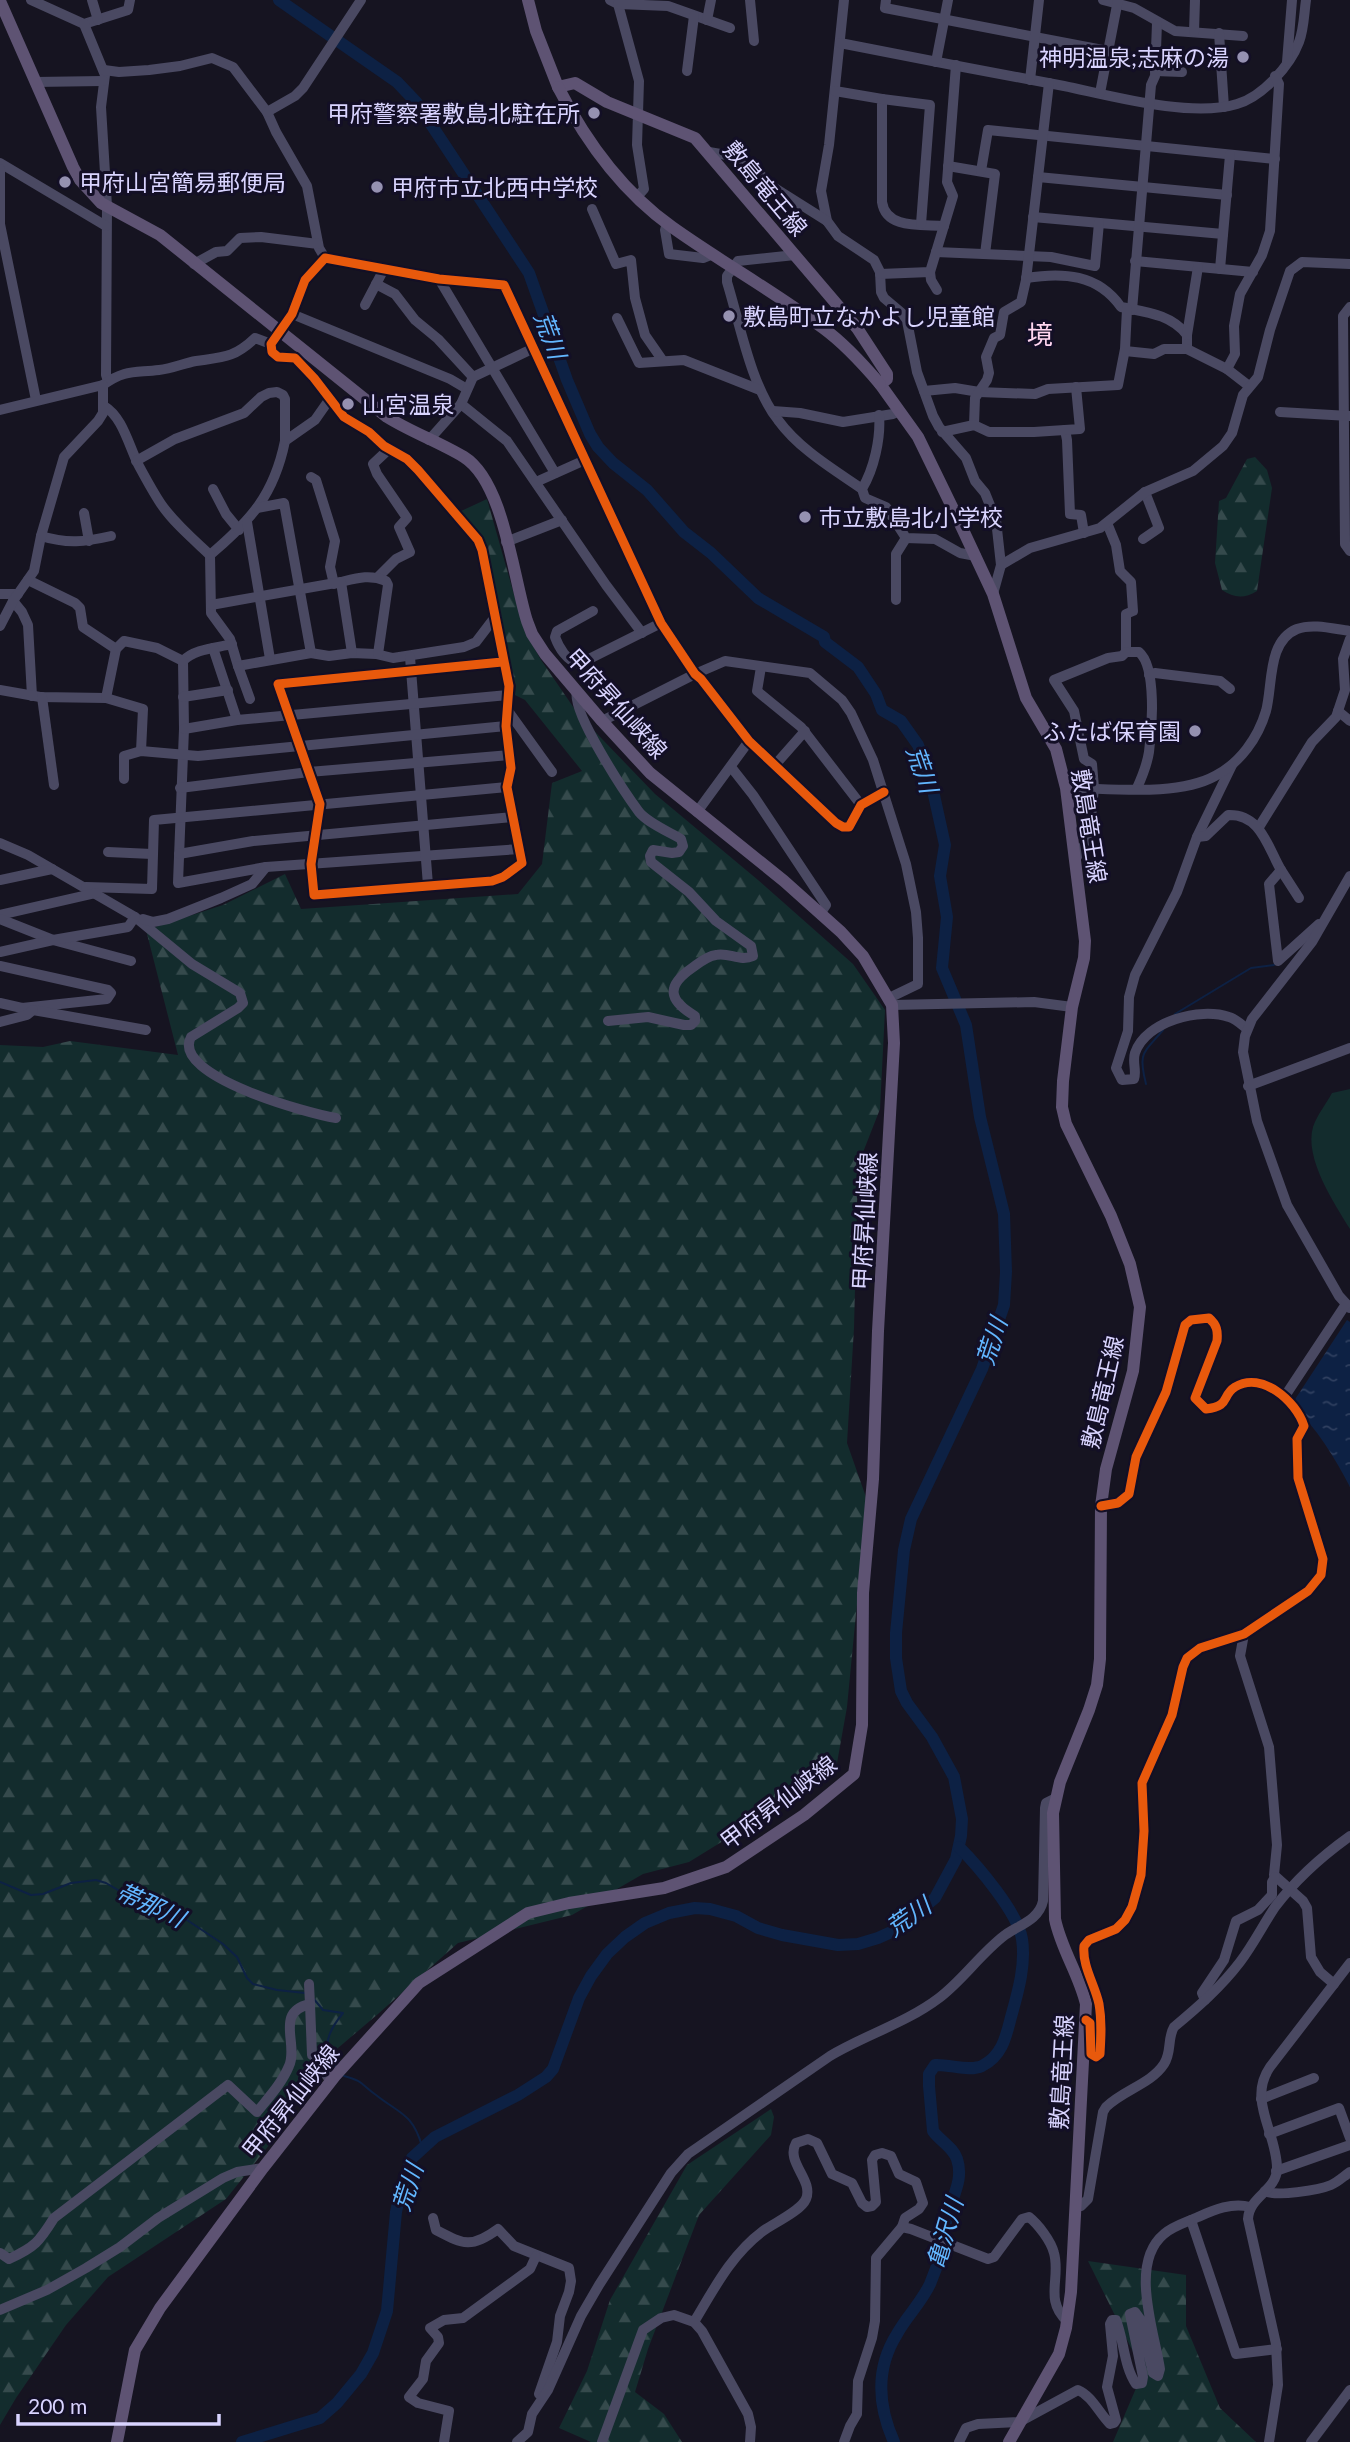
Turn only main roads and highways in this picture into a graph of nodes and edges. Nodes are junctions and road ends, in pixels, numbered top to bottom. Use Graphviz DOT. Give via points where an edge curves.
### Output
graph roads {
  1 [pos="528,0"];
  2 [pos="0,1"];
  3 [pos="558,87"];
  4 [pos="880,384"];
  5 [pos="117,2442"];
  6 [pos="1009,2442"];
  1 -- 3 [label="main road, 敷島竜王線"];
  2 -- 5 [label="main road, 甲府昇仙峡線" via="80,180 107,206 160,235 387,417 465,457 484,477 494,497 527,621 545,654 650,773 841,932 895,1003 873,1479 863,1593 862,1725 854,1774 804,1815 726,1867 664,1888 528,1913 419,1983 336,2076 160,2308 135,2350"];
  3 -- 4 [label="main road, 敷島竜王線" via="592,143 637,197 667,223 824,328"];
  3 -- 4 [label="main road, 敷島竜王線" via="575,83 695,138 872,349 887,374"];
  4 -- 6 [label="main road, 敷島竜王線" via="918,437 976,556 1026,698 1056,750 1066,788 1084,941 1062,1107 1130,1264 1140,1307 1133,1371 1106,1469 1101,1506 1097,1685 1053,1814 1055,1919 1086,2004 1071,2292 1059,2354"];
}
